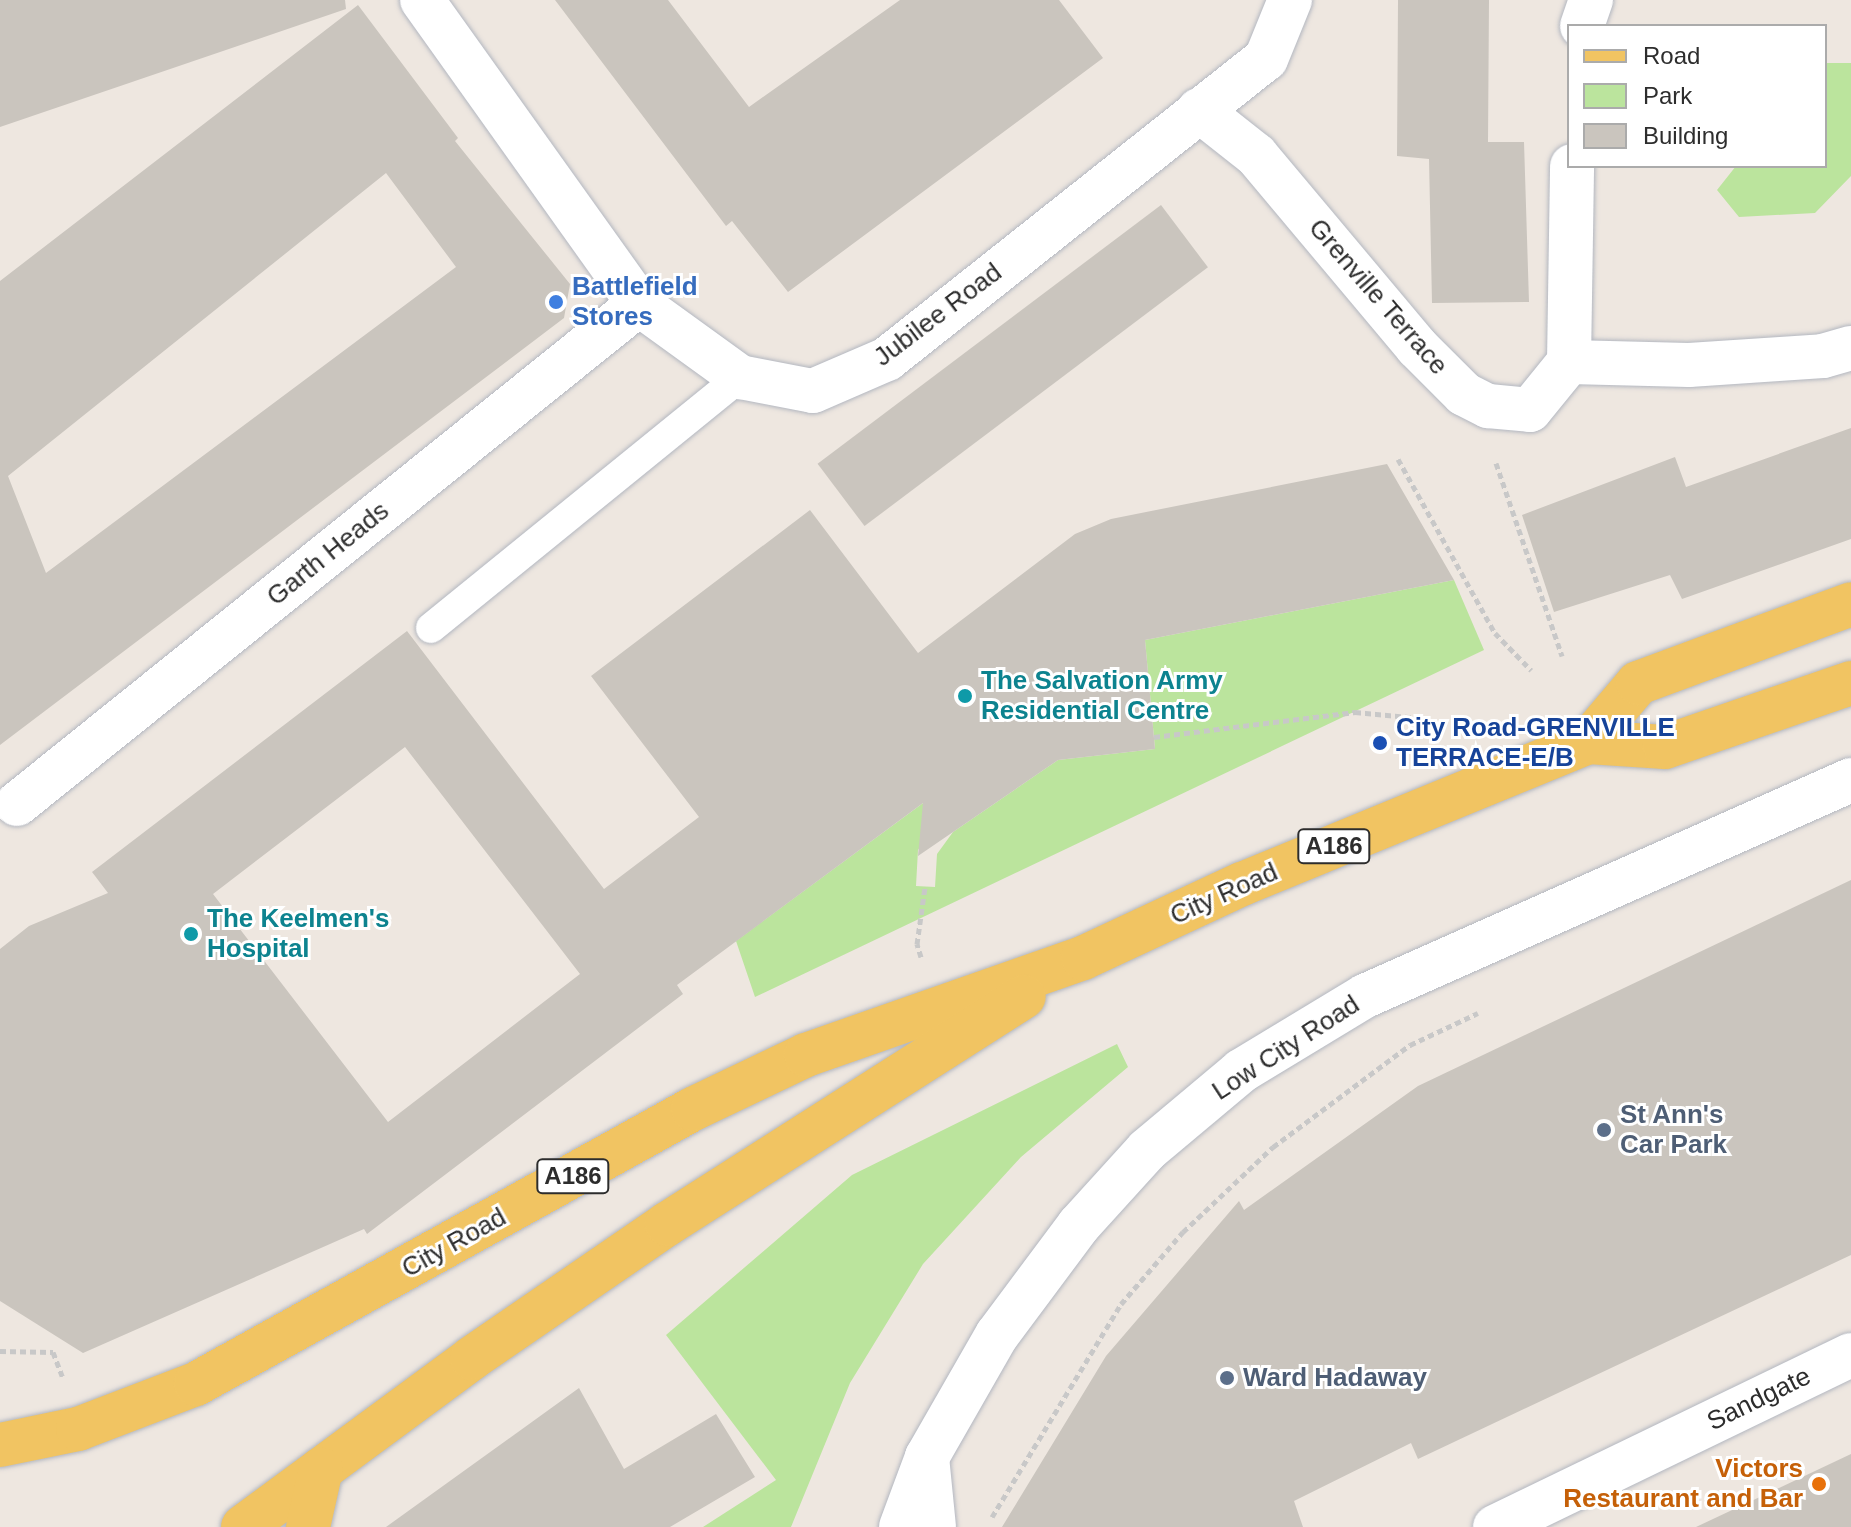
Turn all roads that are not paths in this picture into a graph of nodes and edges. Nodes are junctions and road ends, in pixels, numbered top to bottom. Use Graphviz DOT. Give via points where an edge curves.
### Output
graph roads {
  1 [pos="422,0"];
  2 [pos="1290,0"];
  3 [pos="1591,0"];
  4 [pos="1583,24"];
  5 [pos="1199,110"];
  6 [pos="1572,168"];
  7 [pos="639,304"];
  8 [pos="1851,348"];
  9 [pos="1569,362"];
  10 [pos="740,377"];
  11 [pos="1851,604"];
  12 [pos="431,628"];
  13 [pos="1851,683"];
  14 [pos="1588,742"];
  15 [pos="1851,780"];
  16 [pos="17,804"];
  17 [pos="1083,958"];
  18 [pos="1851,1355"];
  19 [pos="0,1445"];
  20 [pos="927,1457"];
  21 [pos="321,1469"];
  22 [pos="243,1527"];
  23 [pos="308,1527"];
  24 [pos="901,1527"];
  25 [pos="934,1527"];
  26 [pos="1495,1527"];
  1 -- 7 [label="street, Jubilee Road"];
  2 -- 5 [label="street, Jubilee Road" via="1266,59"];
  3 -- 4 [label="street"];
  5 -- 9 [label="street, Grenville Terrace" via="1256,155 1417,347 1464,394 1488,406 1530,410"];
  5 -- 10 [label="street, Jubilee Road" via="887,359 813,391"];
  6 -- 9 [label="street"];
  7 -- 10 [label="street, Jubilee Road"];
  7 -- 16 [label="street, Garth Heads"];
  8 -- 9 [label="street" via="1823,356 1689,365"];
  10 -- 12 [label="lane"];
  11 -- 14 [label="main road, City Road / A186" via="1638,683"];
  13 -- 14 [label="main road, City Road / A186" via="1665,747"];
  14 -- 17 [label="main road, City Road / A186" via="1242,884"];
  15 -- 20 [label="street, Low City Road" via="1365,996 1241,1071 1147,1150 1079,1225 997,1335"];
  17 -- 19 [label="main road, City Road / A186" via="794,1061 693,1109 196,1384 78,1429"];
  17 -- 21 [label="main road, City Road / A186" via="667,1224"];
  18 -- 26 [label="street, Sandgate"];
  20 -- 24 [label="street, Low City Road"];
  20 -- 25 [label="street"];
  21 -- 22 [label="main road, City Road / A186"];
  21 -- 23 [label="main road"];
}
